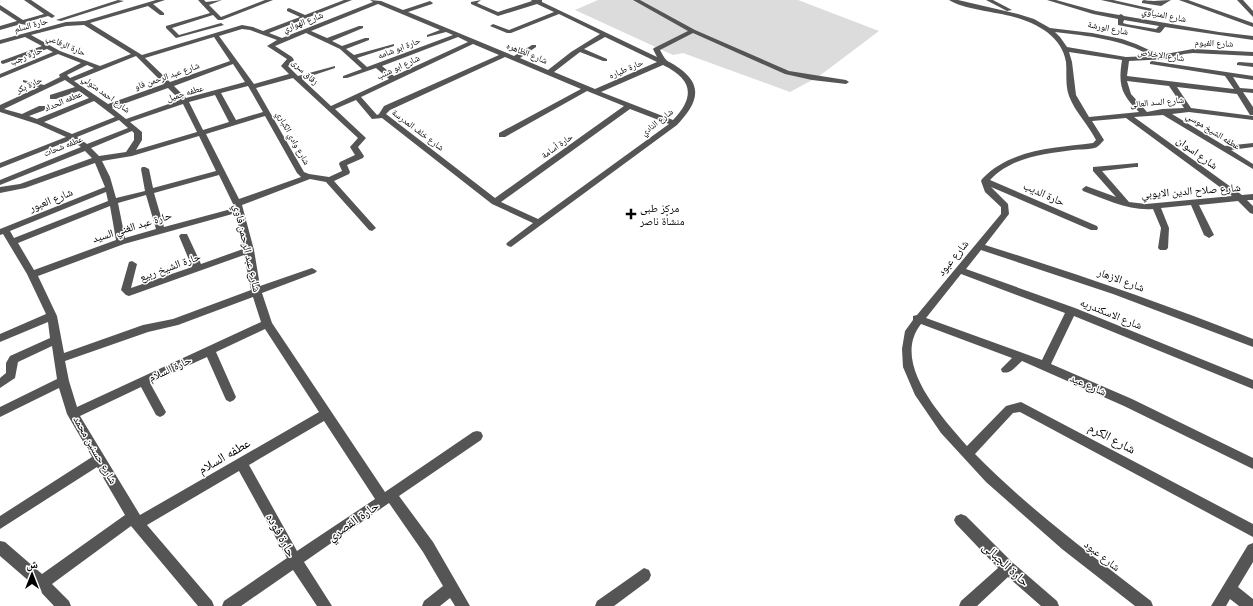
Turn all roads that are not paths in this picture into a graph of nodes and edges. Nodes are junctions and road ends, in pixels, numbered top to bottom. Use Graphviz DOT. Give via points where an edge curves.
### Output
graph roads {
  1 [pos="27,0"];
  2 [pos="162,0"];
  3 [pos="219,0"];
  4 [pos="270,0"];
  5 [pos="349,0"];
  6 [pos="478,0"];
  7 [pos="648,0"];
  8 [pos="952,0"];
  9 [pos="989,0"];
  10 [pos="1050,0"];
  11 [pos="1104,0"];
  12 [pos="1136,0"];
  13 [pos="1168,0"];
  14 [pos="1182,0"];
  15 [pos="1240,0"];
  16 [pos="120,1"];
  17 [pos="376,1"];
  18 [pos="538,1"];
  19 [pos="639,1"];
  20 [pos="203,2"];
  21 [pos="430,2"];
  22 [pos="148,4"];
  23 [pos="0,7"];
  24 [pos="131,9"];
  25 [pos="1150,9"];
  26 [pos="289,10"];
  27 [pos="404,12"];
  28 [pos="559,12"];
  29 [pos="215,13"];
  30 [pos="49,14"];
  31 [pos="162,14"];
  32 [pos="1014,14"];
  33 [pos="1253,15"];
  34 [pos="14,17"];
  35 [pos="305,17"];
  36 [pos="220,19"];
  37 [pos="59,20"];
  38 [pos="0,21"];
  39 [pos="22,22"];
  40 [pos="84,23"];
  41 [pos="66,24"];
  42 [pos="226,24"];
  43 [pos="1253,25"];
  44 [pos="494,26"];
  45 [pos="361,27"];
  46 [pos="0,28"];
  47 [pos="231,29"];
  48 [pos="447,30"];
  49 [pos="1049,30"];
  50 [pos="306,31"];
  51 [pos="692,31"];
  52 [pos="37,32"];
  53 [pos="263,33"];
  54 [pos="215,34"];
  55 [pos="605,34"];
  56 [pos="26,35"];
  57 [pos="459,35"];
  58 [pos="429,36"];
  59 [pos="1253,38"];
  60 [pos="367,39"];
  61 [pos="282,40"];
  62 [pos="329,40"];
  63 [pos="474,41"];
  64 [pos="0,42"];
  65 [pos="392,45"];
  66 [pos="534,46"];
  67 [pos="46,47"];
  68 [pos="342,48"];
  69 [pos="579,49"];
  70 [pos="1066,49"];
  71 [pos="58,52"];
  72 [pos="506,54"];
  73 [pos="1253,54"];
  74 [pos="138,55"];
  75 [pos="424,56"];
  76 [pos="353,57"];
  77 [pos="516,58"];
  78 [pos="1160,58"];
  79 [pos="1126,59"];
  80 [pos="605,60"];
  81 [pos="3,62"];
  82 [pos="233,62"];
  83 [pos="663,62"];
  84 [pos="86,63"];
  85 [pos="1239,64"];
  86 [pos="377,65"];
  87 [pos="1253,65"];
  88 [pos="333,67"];
  89 [pos="100,68"];
  90 [pos="366,69"];
  91 [pos="550,72"];
  92 [pos="1228,75"];
  93 [pos="0,76"];
  94 [pos="296,76"];
  95 [pos="345,77"];
  96 [pos="1123,78"];
  97 [pos="1253,78"];
  98 [pos="68,79"];
  99 [pos="393,79"];
  100 [pos="25,81"];
  101 [pos="846,82"];
  102 [pos="1171,83"];
  103 [pos="169,84"];
  104 [pos="251,85"];
  105 [pos="45,87"];
  106 [pos="80,88"];
  107 [pos="587,88"];
  108 [pos="1239,91"];
  109 [pos="1253,91"];
  110 [pos="217,92"];
  111 [pos="595,92"];
  112 [pos="53,97"];
  113 [pos="357,97"];
  114 [pos="94,98"];
  115 [pos="1245,101"];
  116 [pos="185,102"];
  117 [pos="1253,102"];
  118 [pos="630,106"];
  119 [pos="107,107"];
  120 [pos="42,108"];
  121 [pos="0,109"];
  122 [pos="330,109"];
  123 [pos="1189,110"];
  124 [pos="1162,111"];
  125 [pos="268,113"];
  126 [pos="1144,113"];
  127 [pos="1253,113"];
  128 [pos="1127,115"];
  129 [pos="383,116"];
  130 [pos="22,117"];
  131 [pos="1253,118"];
  132 [pos="124,119"];
  133 [pos="1087,119"];
  134 [pos="39,121"];
  135 [pos="233,122"];
  136 [pos="674,123"];
  137 [pos="134,128"];
  138 [pos="202,132"];
  139 [pos="502,134"];
  140 [pos="72,138"];
  141 [pos="1253,145"];
  142 [pos="85,148"];
  143 [pos="1223,149"];
  144 [pos="129,154"];
  145 [pos="97,160"];
  146 [pos="1135,165"];
  147 [pos="0,166"];
  148 [pos="1253,167"];
  149 [pos="145,169"];
  150 [pos="221,172"];
  151 [pos="308,177"];
  152 [pos="329,180"];
  153 [pos="985,181"];
  154 [pos="0,183"];
  155 [pos="109,188"];
  156 [pos="1086,189"];
  157 [pos="0,190"];
  158 [pos="149,191"];
  159 [pos="1253,197"];
  160 [pos="1241,199"];
  161 [pos="112,202"];
  162 [pos="495,202"];
  163 [pos="1194,203"];
  164 [pos="1126,204"];
  165 [pos="239,206"];
  166 [pos="1156,206"];
  167 [pos="1253,211"];
  168 [pos="539,224"];
  169 [pos="372,228"];
  170 [pos="1094,228"];
  171 [pos="2,231"];
  172 [pos="161,231"];
  173 [pos="1209,235"];
  174 [pos="184,236"];
  175 [pos="13,242"];
  176 [pos="121,242"];
  177 [pos="511,244"];
  178 [pos="978,246"];
  179 [pos="1163,248"];
  180 [pos="249,250"];
  181 [pos="132,264"];
  182 [pos="198,270"];
  183 [pos="959,270"];
  184 [pos="312,271"];
  185 [pos="32,274"];
  186 [pos="256,291"];
  187 [pos="1072,311"];
  188 [pos="52,316"];
  189 [pos="918,319"];
  190 [pos="267,324"];
  191 [pos="0,338"];
  192 [pos="56,340"];
  193 [pos="1253,343"];
  194 [pos="210,350"];
  195 [pos="1020,356"];
  196 [pos="60,358"];
  197 [pos="1044,366"];
  198 [pos="1006,370"];
  199 [pos="63,381"];
  200 [pos="144,382"];
  201 [pos="0,384"];
  202 [pos="1253,385"];
  203 [pos="230,397"];
  204 [pos="0,412"];
  205 [pos="160,412"];
  206 [pos="74,414"];
  207 [pos="326,414"];
  208 [pos="477,436"];
  209 [pos="967,454"];
  210 [pos="99,459"];
  211 [pos="241,463"];
  212 [pos="1253,464"];
  213 [pos="386,497"];
  214 [pos="136,520"];
  215 [pos="961,520"];
  216 [pos="0,523"];
  217 [pos="1253,531"];
  218 [pos="0,547"];
  219 [pos="1253,550"];
  220 [pos="296,560"];
  221 [pos="1008,568"];
  222 [pos="644,576"];
  223 [pos="42,582"];
  224 [pos="452,588"];
  225 [pos="1229,589"];
  226 [pos="64,606"];
  227 [pos="207,606"];
  228 [pos="229,606"];
  229 [pos="325,606"];
  230 [pos="429,606"];
  231 [pos="463,606"];
  232 [pos="602,606"];
  233 [pos="966,606"];
  234 [pos="1052,606"];
  235 [pos="1146,606"];
  236 [pos="1218,606"];
  237 [pos="1251,606"];
  1 -- 30 [label="street"];
  2 -- 22 [label="street, حارة السلم"];
  3 -- 20 [label="street"];
  4 -- 36 [label="street"];
  5 -- 35 [label="street"];
  6 -- 18 [label="street" via="473,4 498,14"];
  7 -- 19 [label="street"];
  8 -- 32 [label="street"];
  9 -- 32 [label="street"];
  10 -- 59 [label="street, شارع المنياوي" via="1085,11 1121,16 1120,24 1156,32 1163,24"];
  11 -- 25 [label="street"];
  12 -- 13 [label="street" via="1160,4"];
  14 -- 43 [label="street"];
  15 -- 33 [label="street"];
  16 -- 24 [label="street"];
  16 -- 37 [label="street"];
  17 -- 27 [label="street, شارع الظاهره"];
  17 -- 50 [label="street, شارع الهواري"];
  18 -- 28 [label="street, شارع النادي"];
  19 -- 51 [label="street"];
  20 -- 29 [label="street"];
  21 -- 27 [label="street"];
  22 -- 24 [label="street, حارة السلم"];
  22 -- 31 [label="street"];
  23 -- 34 [label="street"];
  24 -- 40 [label="street, حارة السلم"];
  26 -- 35 [label="street"];
  27 -- 48 [label="street, شارع الظاهره"];
  28 -- 44 [label="street" via="509,32"];
  28 -- 55 [label="street, شارع النادي"];
  29 -- 36 [label="street"];
  29 -- 42 [label="street" via="170,25 168,28 176,36 181,36"];
  30 -- 37 [label="street"];
  30 -- 39 [label="street"];
  32 -- 49 [label="street"];
  34 -- 38 [label="street"];
  34 -- 39 [label="street"];
  35 -- 53 [label="street"];
  36 -- 42 [label="street"];
  37 -- 41 [label="street"];
  39 -- 46 [label="street"];
  39 -- 52 [label="street"];
  40 -- 41 [label="street, حارة السلم"];
  40 -- 74 [label="street, شارع عبد الرحمن فاوي"];
  41 -- 52 [label="street, حارة السلم"];
  42 -- 47 [label="street"];
  45 -- 62 [label="street"];
  47 -- 53 [label="street, شارع الهواري" via="247,27"];
  47 -- 54 [label="street, شارع الهواري"];
  48 -- 57 [label="street, شارع الظاهره"];
  48 -- 58 [label="street"];
  49 -- 70 [label="street" via="1060,39"];
  49 -- 78 [label="street, شارع الورشة" via="1112,37 1147,50"];
  50 -- 61 [label="street, شارع الهواري"];
  50 -- 62 [label="street"];
  51 -- 83 [label="street" via="656,49"];
  51 -- 101 [label="street" via="787,73"];
  52 -- 56 [label="street, حارة السلم"];
  53 -- 61 [label="street, شارع الهواري"];
  54 -- 74 [label="street, شارع الهواري"];
  54 -- 82 [label="street, شارع وادي الكباري"];
  55 -- 69 [label="street"];
  55 -- 83 [label="street, شارع النادي"];
  56 -- 64 [label="street, حارة السلم"];
  56 -- 67 [label="street, حارة الرفاعي"];
  57 -- 63 [label="street, شارع الظاهره"];
  57 -- 75 [label="street, حارة ابو شامه"];
  60 -- 68 [label="street"];
  61 -- 94 [label="street, زقاق سرى" via="270,46 290,58 284,66"];
  62 -- 68 [label="street"];
  63 -- 72 [label="street, شارع الظاهره"];
  63 -- 75 [label="street, شارع ابو شنب"];
  65 -- 76 [label="street"];
  66 -- 77 [label="street"];
  67 -- 71 [label="street, حارة الرفاعي"];
  67 -- 81 [label="street"];
  68 -- 76 [label="street"];
  69 -- 80 [label="street"];
  69 -- 91 [label="street"];
  70 -- 79 [label="street, شارع الإخلاص"];
  70 -- 133 [label="street" via="1071,61 1069,84"];
  71 -- 84 [label="street, حارة الرفاعي"];
  71 -- 93 [label="street, حارة رجب"];
  72 -- 77 [label="street, شارع الظاهره"];
  72 -- 129 [label="street, شارع خلف المدرسة" via="387,108 383,111"];
  73 -- 78 [label="street, شارع الفيوم" via="1193,51"];
  74 -- 89 [label="street, شارع الهواري"];
  74 -- 103 [label="street, شارع عبد الرحمن فاوي"];
  75 -- 86 [label="street, حارة ابو شامه"];
  75 -- 99 [label="street, شارع ابو شنب"];
  76 -- 90 [label="street"];
  77 -- 91 [label="street, شارع الظاهره"];
  78 -- 79 [label="street, شارع الفيوم"];
  79 -- 92 [label="street, شارع الإخلاص"];
  79 -- 96 [label="street"];
  82 -- 103 [label="street, شارع عبد الرحمن فاو"];
  82 -- 104 [label="street, شارع وادي الكباري"];
  83 -- 111 [label="street, حارة طياره"];
  83 -- 136 [label="street, شارع النادي" via="677,69 692,86 693,96 690,105"];
  84 -- 89 [label="street, حارة الرفاعي"];
  84 -- 98 [label="street, شارع احمد متولي" via="63,73 62,75"];
  85 -- 87 [label="street"];
  86 -- 90 [label="street, حارة ابو شامه"];
  86 -- 99 [label="street"];
  88 -- 94 [label="street, عطفه جميل"];
  89 -- 98 [label="street, حارة بكر"];
  90 -- 95 [label="street, حارة ابو شامه"];
  91 -- 107 [label="street, شارع الظاهره"];
  92 -- 97 [label="street, شارع الإخلاص"];
  92 -- 108 [label="street"];
  94 -- 104 [label="street, عطفه جميل"];
  94 -- 122 [label="street, زقاق سرى"];
  96 -- 102 [label="street"];
  96 -- 126 [label="street" via="1124,88 1131,100"];
  98 -- 105 [label="street, حارة بكر"];
  98 -- 106 [label="street, شارع احمد متولي"];
  99 -- 113 [label="street, شارع ابو شنب"];
  100 -- 105 [label="street"];
  102 -- 108 [label="street"];
  102 -- 123 [label="street"];
  103 -- 116 [label="street, شارع عبد الرحمن فاوي"];
  103 -- 119 [label="street, شارع عبد الرحمن فاو"];
  104 -- 110 [label="street, عطفه جميل"];
  104 -- 125 [label="street, شارع وادي الكباري"];
  105 -- 121 [label="street, حارة بكر"];
  106 -- 112 [label="street"];
  106 -- 114 [label="street, شارع احمد متولي"];
  107 -- 111 [label="street, شارع الظاهره"];
  107 -- 139 [label="street"];
  108 -- 109 [label="street"];
  108 -- 115 [label="street"];
  110 -- 116 [label="street, عطفه جميل"];
  110 -- 135 [label="street"];
  111 -- 118 [label="street, شارع الظاهره"];
  113 -- 122 [label="street, شارع ابو شنب"];
  113 -- 129 [label="street" via="375,117"];
  114 -- 119 [label="street, شارع احمد متولي"];
  114 -- 134 [label="street, عطفه الحداد"];
  115 -- 117 [label="street"];
  115 -- 127 [label="street"];
  116 -- 132 [label="street, عطفه جميل"];
  116 -- 138 [label="street, شارع عبد الرحمن فاوي"];
  118 -- 136 [label="street, شارع الظاهره"];
  118 -- 162 [label="street, حارة أسامة"];
  119 -- 132 [label="street, شارع احمد متولي"];
  120 -- 130 [label="street"];
  121 -- 130 [label="street"];
  122 -- 152 [label="street, زقاق سرى" via="362,138 354,147 360,156 343,164 346,172"];
  123 -- 124 [label="street, شارع السد العالى"];
  123 -- 131 [label="street, شارع السد العالى"];
  124 -- 126 [label="street, شارع السد العالى"];
  124 -- 143 [label="street, عطفه الشيخ موسي"];
  125 -- 135 [label="street"];
  125 -- 151 [label="street, شارع وادي الكباري" via="301,173"];
  126 -- 128 [label="street, شارع السد العالى"];
  128 -- 133 [label="street, شارع السد العالى"];
  128 -- 160 [label="street, شارع اسوان"];
  129 -- 162 [label="street, شارع خلف المدرسة"];
  130 -- 134 [label="street"];
  132 -- 137 [label="street, شارع احمد متولي"];
  132 -- 140 [label="street, عطفه جميل"];
  133 -- 153 [label="street" via="1100,140 1095,145 1032,154 1014,160 989,175"];
  134 -- 140 [label="street"];
  135 -- 138 [label="street"];
  136 -- 168 [label="street, شارع النادي"];
  137 -- 142 [label="street, عطفه شحات"];
  137 -- 144 [label="street, شارع احمد متولي" via="140,135"];
  138 -- 144 [label="street"];
  138 -- 150 [label="street, شارع عبد الرحمن فاوي"];
  140 -- 142 [label="street"];
  140 -- 147 [label="street, عطفه جميل"];
  141 -- 143 [label="street"];
  142 -- 145 [label="street"];
  142 -- 154 [label="street, عطفه شحات"];
  143 -- 148 [label="street, عطفه الشيخ موسي"];
  144 -- 145 [label="street"];
  145 -- 155 [label="street"];
  145 -- 157 [label="street" via="22,186"];
  146 -- 164 [label="street" via="1096,169"];
  149 -- 158 [label="street"];
  150 -- 158 [label="street"];
  150 -- 165 [label="street, شارع عبد الرحمن فاوي"];
  151 -- 152 [label="street, شارع وادي الكباري" via="324,177"];
  151 -- 165 [label="street, حارة عبد الغني السيد"];
  152 -- 169 [label="street"];
  153 -- 170 [label="street, حارة الديب"];
  153 -- 178 [label="street, شارع عبود" via="988,190 1005,206 1005,214"];
  155 -- 161 [label="street"];
  155 -- 171 [label="street, شارع العبور"];
  156 -- 164 [label="street, شارع صلاح الدين الايوبي"];
  158 -- 161 [label="street"];
  158 -- 172 [label="street"];
  159 -- 160 [label="street, شارع صلاح الدين الايوبي"];
  160 -- 163 [label="street, شارع صلاح الدين الايوبي"];
  160 -- 167 [label="street, شارع اسوان"];
  161 -- 175 [label="street"];
  161 -- 176 [label="street"];
  162 -- 168 [label="street, شارع خلف المدرسة"];
  163 -- 166 [label="street, شارع صلاح الدين الايوبي"];
  163 -- 173 [label="street"];
  164 -- 166 [label="street, شارع صلاح الدين الايوبي"];
  165 -- 172 [label="street, حارة عبد الغني السيد"];
  165 -- 180 [label="street, شارع عبد الرحمن فاوي"];
  166 -- 179 [label="street" via="1165,228"];
  168 -- 177 [label="street, شارع النادي"];
  171 -- 175 [label="street, شارع حسنين محمد"];
  172 -- 176 [label="street, حارة عبد الغني السيد"];
  174 -- 182 [label="street"];
  175 -- 185 [label="street, شارع حسنين محمد"];
  176 -- 185 [label="street, حارة عبد الغني السيد"];
  178 -- 183 [label="street, شارع عبود"];
  178 -- 193 [label="street, شارع الازهار" via="1084,279"];
  180 -- 182 [label="street, حارة الشيخ ربيع"];
  180 -- 186 [label="street, شارع عبد الرحمن فاوي"];
  181 -- 182 [label="street, حارة الشيخ ربيع" via="126,290 130,293"];
  183 -- 187 [label="street, شارع الاسكندريه"];
  183 -- 189 [label="street, شارع عبود"];
  184 -- 186 [label="street"];
  185 -- 188 [label="street, شارع حسنين محمد"];
  186 -- 190 [label="street, شارع عبد الرحمن فاوي"];
  186 -- 196 [label="street" via="174,322 147,328"];
  187 -- 197 [label="street"];
  187 -- 202 [label="street, شارع الاسكندريه"];
  188 -- 191 [label="street"];
  188 -- 192 [label="street, شارع حسنين محمد"];
  189 -- 195 [label="street, شارع عيد"];
  189 -- 209 [label="street, شارع عبود" via="910,331 906,352 911,377 925,404"];
  190 -- 194 [label="street, حارة السلام"];
  190 -- 207 [label="street, شارع عبد الرحمن فاوي"];
  192 -- 196 [label="street, شارع حسنين محمد"];
  192 -- 201 [label="street" via="14,359 11,363 11,375"];
  194 -- 200 [label="street, حارة السلام"];
  194 -- 203 [label="street"];
  195 -- 197 [label="street, شارع عيد"];
  195 -- 198 [label="street"];
  196 -- 199 [label="street, شارع حسنين محمد"];
  197 -- 212 [label="street, شارع عيد" via="1180,426"];
  199 -- 204 [label="street"];
  199 -- 206 [label="street, شارع حسنين محمد"];
  200 -- 205 [label="street"];
  200 -- 206 [label="street, حارة السلام"];
  206 -- 210 [label="street, شارع حسنين محمد"];
  207 -- 211 [label="street, عطفه السلام"];
  207 -- 213 [label="street, شارع عبد الرحمن فاوي"];
  208 -- 213 [label="street, حارة القصري"];
  209 -- 217 [label="street, شارع الكرم" via="1010,409 1021,407"];
  209 -- 235 [label="street, شارع عبود" via="1033,518"];
  210 -- 214 [label="street, شارع حسنين محمد"];
  210 -- 216 [label="street"];
  211 -- 214 [label="street, عطفه السلام"];
  211 -- 220 [label="street, حارة فوده"];
  213 -- 220 [label="street, حارة القصري"];
  213 -- 224 [label="street, شارع عبد الرحمن فاوي" via="428,547"];
  214 -- 223 [label="street, عطفه السلام"];
  214 -- 227 [label="street, شارع حسنين محمد"];
  215 -- 221 [label="street, حارة الجبالى"];
  218 -- 223 [label="street"];
  219 -- 225 [label="street"];
  220 -- 228 [label="street, حارة القصري"];
  220 -- 229 [label="street, حارة فوده"];
  221 -- 233 [label="street"];
  221 -- 234 [label="street, حارة الجبالى"];
  222 -- 232 [label="street"];
  223 -- 226 [label="street"];
  224 -- 230 [label="street"];
  224 -- 231 [label="street, شارع عبد الرحمن فاوي"];
  225 -- 236 [label="street"];
  225 -- 237 [label="street"];
}
